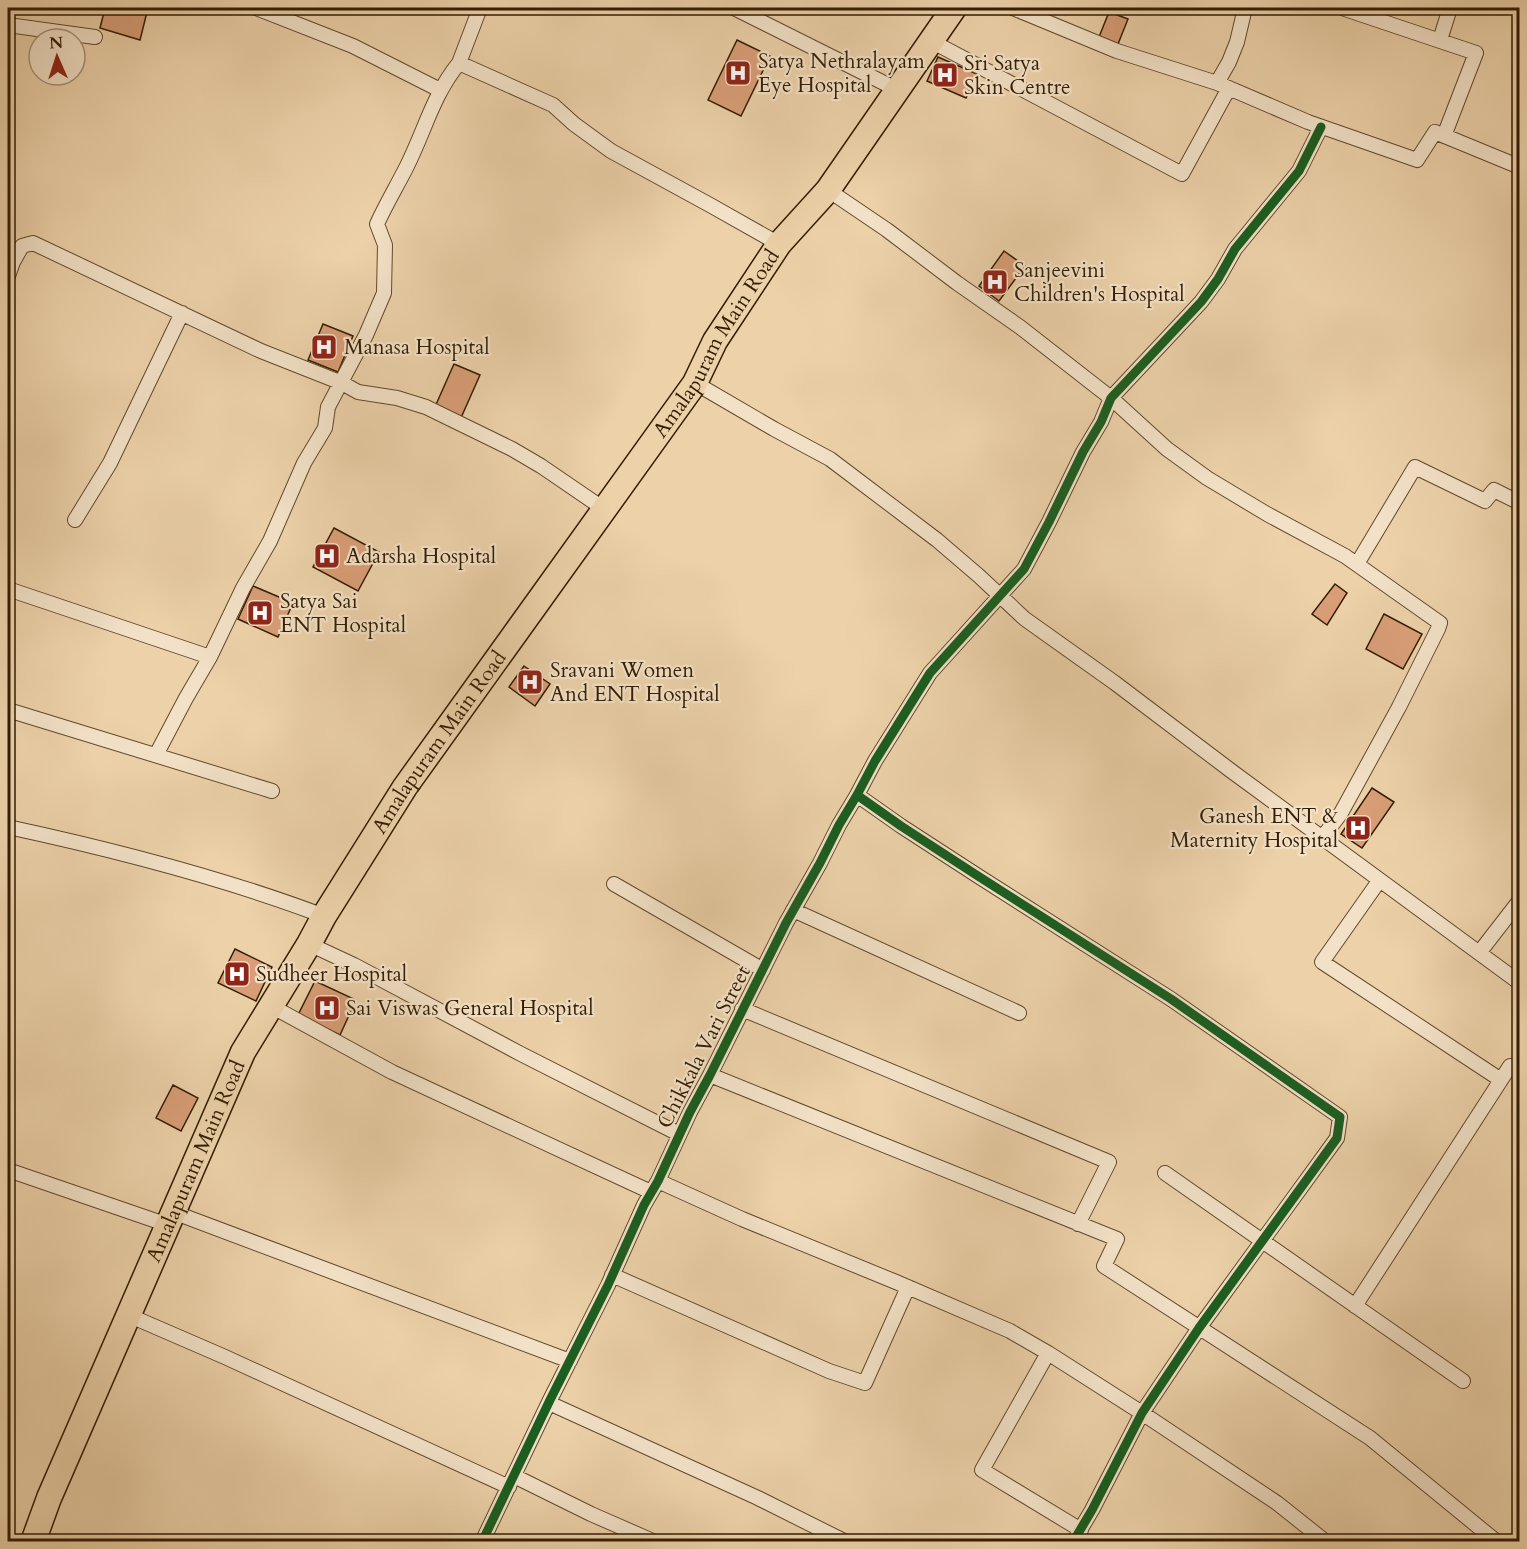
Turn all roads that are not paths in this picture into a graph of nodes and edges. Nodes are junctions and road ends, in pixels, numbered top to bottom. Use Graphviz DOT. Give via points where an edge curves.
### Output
graph roads {
  1 [pos="256,8"];
  2 [pos="480,8"];
  3 [pos="734,8"];
  4 [pos="954,8"];
  5 [pos="1013,8"];
  6 [pos="1245,8"];
  7 [pos="1342,8"];
  8 [pos="1450,8"];
  9 [pos="8,25"];
  10 [pos="95,37"];
  11 [pos="1440,40"];
  12 [pos="931,41"];
  13 [pos="459,63"];
  14 [pos="1223,86"];
  15 [pos="440,90"];
  16 [pos="898,90"];
  17 [pos="1322,127"];
  18 [pos="1444,136"];
  19 [pos="1520,167"];
  20 [pos="828,190"];
  21 [pos="778,244"];
  22 [pos="8,276"];
  23 [pos="182,313"];
  24 [pos="342,383"];
  25 [pos="695,383"];
  26 [pos="1112,398"];
  27 [pos="1520,503"];
  28 [pos="604,509"];
  29 [pos="75,520"];
  30 [pos="1357,564"];
  31 [pos="8,589"];
  32 [pos="1001,596"];
  33 [pos="210,657"];
  34 [pos="8,710"];
  35 [pos="156,755"];
  36 [pos="272,791"];
  37 [pos="857,795"];
  38 [pos="8,827"];
  39 [pos="1322,838"];
  40 [pos="1379,881"];
  41 [pos="614,884"];
  42 [pos="1520,900"];
  43 [pos="793,910"];
  44 [pos="324,916"];
  45 [pos="309,944"];
  46 [pos="1479,953"];
  47 [pos="763,970"];
  48 [pos="1520,983"];
  49 [pos="271,1006"];
  50 [pos="742,1009"];
  51 [pos="1019,1013"];
  52 [pos="1510,1066"];
  53 [pos="710,1075"];
  54 [pos="1501,1080"];
  55 [pos="679,1134"];
  56 [pos="8,1170"];
  57 [pos="1166,1173"];
  58 [pos="654,1187"];
  59 [pos="170,1219"];
  60 [pos="1078,1224"];
  61 [pos="1262,1241"];
  62 [pos="612,1275"];
  63 [pos="908,1287"];
  64 [pos="1355,1306"];
  65 [pos="128,1315"];
  66 [pos="1199,1328"];
  67 [pos="1048,1353"];
  68 [pos="570,1361"];
  69 [pos="1463,1381"];
  70 [pos="549,1403"];
  71 [pos="1142,1413"];
  72 [pos="512,1481"];
  73 [pos="1077,1536"];
  74 [pos="33,1542"];
  75 [pos="482,1542"];
  76 [pos="655,1542"];
  77 [pos="846,1542"];
  78 [pos="1326,1542"];
  79 [pos="1497,1542"];
  1 -- 15 [label="street" via="353,46"];
  2 -- 13 [label="street"];
  3 -- 16 [label="street"];
  4 -- 12 [label="highway, Amalapuram Main Road"];
  5 -- 14 [label="street" via="1117,51"];
  6 -- 14 [label="street"];
  7 -- 11 [label="street"];
  8 -- 11 [label="street"];
  9 -- 10 [label="street"];
  11 -- 18 [label="street" via="1476,52"];
  12 -- 14 [label="street" via="1182,174"];
  12 -- 16 [label="highway, Amalapuram Main Road"];
  13 -- 15 [label="street"];
  13 -- 21 [label="street" via="553,105 611,151"];
  14 -- 17 [label="street"];
  15 -- 24 [label="street" via="377,224 385,245 384,293"];
  16 -- 20 [label="highway, Amalapuram Main Road"];
  17 -- 18 [label="street" via="1417,160 1435,132"];
  17 -- 26 [label="street, Chikkala Vari Street" via="1299,171 1234,249 1201,302"];
  18 -- 19 [label="street"];
  20 -- 21 [label="highway, Amalapuram Main Road"];
  20 -- 26 [label="street"];
  21 -- 25 [label="highway, Amalapuram Main Road" via="715,341"];
  22 -- 23 [label="street" via="22,246 33,243"];
  23 -- 24 [label="street" via="261,351"];
  23 -- 29 [label="street" via="110,463"];
  24 -- 28 [label="street" via="358,392 426,407 541,465"];
  24 -- 33 [label="street" via="328,407 325,428 304,463 270,541"];
  25 -- 28 [label="highway, Amalapuram Main Road"];
  25 -- 32 [label="street" via="830,459 937,540"];
  26 -- 30 [label="street" via="1167,449 1207,478"];
  26 -- 32 [label="street, Chikkala Vari Street" via="1024,569"];
  27 -- 30 [label="street" via="1494,490 1485,501 1415,467"];
  28 -- 44 [label="highway, Amalapuram Main Road" via="405,787"];
  30 -- 39 [label="street" via="1440,623 1370,762"];
  31 -- 33 [label="street"];
  32 -- 37 [label="street, Chikkala Vari Street" via="930,673"];
  32 -- 39 [label="street" via="1025,620"];
  33 -- 35 [label="street"];
  34 -- 35 [label="street"];
  35 -- 36 [label="street"];
  37 -- 43 [label="street, Chikkala Vari Street"];
  37 -- 61 [label="street" via="1171,999 1340,1117 1337,1138"];
  38 -- 44 [label="street" via="170,865"];
  39 -- 40 [label="street"];
  40 -- 46 [label="street"];
  40 -- 54 [label="street" via="1322,962"];
  41 -- 47 [label="street"];
  42 -- 46 [label="street"];
  43 -- 47 [label="street, Chikkala Vari Street"];
  43 -- 51 [label="street"];
  44 -- 45 [label="highway, Amalapuram Main Road"];
  45 -- 49 [label="highway, Amalapuram Main Road"];
  45 -- 55 [label="street"];
  46 -- 48 [label="street"];
  47 -- 50 [label="street, Chikkala Vari Street"];
  49 -- 58 [label="street" via="392,1071"];
  49 -- 59 [label="highway, Amalapuram Main Road" via="243,1052"];
  50 -- 53 [label="street, Chikkala Vari Street"];
  50 -- 60 [label="street" via="1109,1162"];
  52 -- 54 [label="street"];
  53 -- 55 [label="street, Chikkala Vari Street"];
  53 -- 60 [label="street"];
  54 -- 64 [label="street"];
  55 -- 58 [label="street, Chikkala Vari Street"];
  56 -- 59 [label="street"];
  57 -- 61 [label="street"];
  58 -- 62 [label="street, Chikkala Vari Street"];
  58 -- 63 [label="street"];
  59 -- 65 [label="highway, Amalapuram Main Road"];
  59 -- 68 [label="street"];
  60 -- 66 [label="street" via="1117,1239 1104,1266"];
  61 -- 64 [label="street"];
  61 -- 66 [label="street"];
  62 -- 63 [label="street" via="808,1362 865,1383"];
  62 -- 68 [label="street, Chikkala Vari Street"];
  63 -- 67 [label="street" via="1010,1331"];
  64 -- 69 [label="street"];
  65 -- 72 [label="street" via="450,1459"];
  65 -- 74 [label="highway, Amalapuram Main Road"];
  66 -- 71 [label="street"];
  66 -- 79 [label="street" via="1370,1438"];
  67 -- 71 [label="street"];
  67 -- 73 [label="street" via="982,1470"];
  68 -- 70 [label="street, Chikkala Vari Street"];
  70 -- 72 [label="street, Chikkala Vari Street"];
  70 -- 77 [label="street"];
  71 -- 73 [label="street"];
  71 -- 78 [label="street" via="1277,1503"];
  72 -- 75 [label="street, Chikkala Vari Street"];
  72 -- 76 [label="street"];
}
